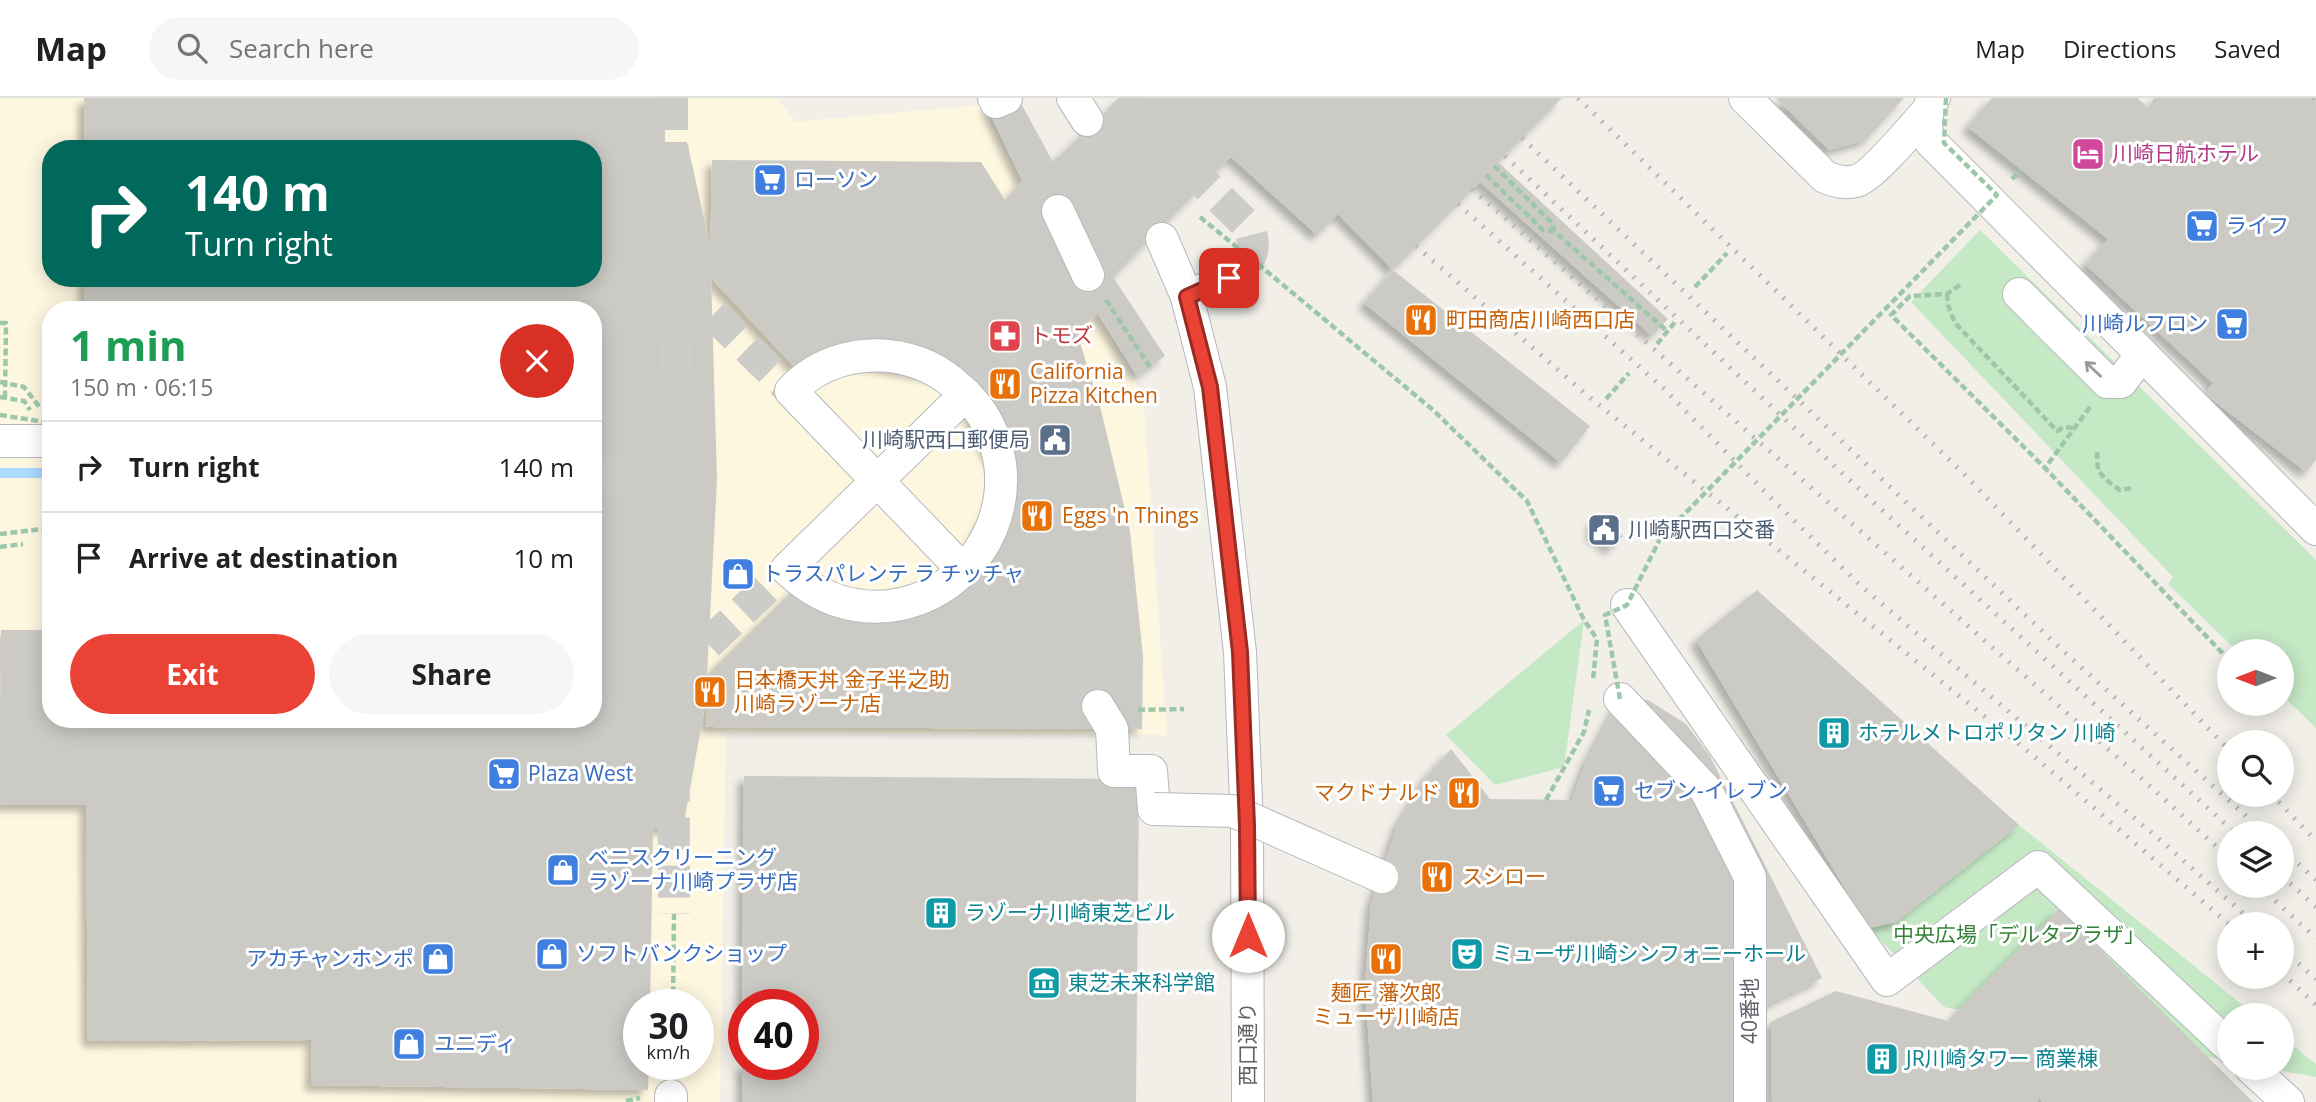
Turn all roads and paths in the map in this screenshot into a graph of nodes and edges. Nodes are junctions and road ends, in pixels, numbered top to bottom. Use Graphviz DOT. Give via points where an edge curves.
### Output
graph roads {
  1 [pos="994,98"];
  2 [pos="1006,98"];
  3 [pos="1745,98"];
  4 [pos="1936,103"];
  5 [pos="1494,166"];
  6 [pos="1486,175"];
  7 [pos="1058,211"];
  8 [pos="1200,217"];
  9 [pos="1554,231"];
  10 [pos="1162,239"];
  11 [pos="1727,253"];
  12 [pos="1257,263"];
  13 [pos="1238,267"];
  14 [pos="1088,275"];
  15 [pos="1960,285"];
  16 [pos="1695,287"];
  17 [pos="1947,294"];
  18 [pos="2019,295"];
  19 [pos="1187,297"];
  20 [pos="1675,322"];
  21 [pos="0,323"];
  22 [pos="1667,331"];
  23 [pos="1657,344"];
  24 [pos="2143,354"];
  25 [pos="1150,367"];
  26 [pos="1629,373"];
  27 [pos="3,383"];
  28 [pos="966,394"];
  29 [pos="5,398"];
  30 [pos="1606,399"];
  31 [pos="42,410"];
  32 [pos="0,415"];
  33 [pos="42,421"];
  34 [pos="0,441"];
  35 [pos="42,441"];
  36 [pos="2097,452"];
  37 [pos="2045,468"];
  38 [pos="877,481"];
  39 [pos="2132,488"];
  40 [pos="42,529"];
  41 [pos="2316,529"];
  42 [pos="0,534"];
  43 [pos="23,544"];
  44 [pos="0,547"];
  45 [pos="963,570"];
  46 [pos="1627,605"];
  47 [pos="2217,647"];
  48 [pos="1593,681"];
  49 [pos="1605,701"];
  50 [pos="1098,706"];
  51 [pos="1184,709"];
  52 [pos="1546,800"];
  53 [pos="1382,877"];
  54 [pos="674,914"];
  55 [pos="673,989"];
  56 [pos="2217,1035"];
  57 [pos="2264,1080"];
  58 [pos="1248,1102"];
  59 [pos="1750,1102"];
  60 [pos="2288,1102"];
  1 -- 2 [label="street" via="996,102"];
  3 -- 4 [label="street" via="1825,177 1841,183 1860,181"];
  4 -- 24 [label="street" via="1926,133 1931,142"];
  4 -- 46 [label="path, bridge" via="1944,143 1997,195 1660,539"];
  5 -- 9 [label="path" via="1552,223"];
  6 -- 9 [label="path" via="1543,230"];
  7 -- 14 [label="street"];
  8 -- 13 [label="path"];
  9 -- 22 [label="path"];
  10 -- 19 [label="street, 西口通り"];
  11 -- 16 [label="path"];
  12 -- 48 [label="path" via="1433,410 1527,501 1597,639"];
  13 -- 19 [label="street"];
  14 -- 25 [label="path"];
  15 -- 17 [label="path"];
  17 -- 37 [label="path" via="1955,323 2020,392 2057,431 2074,428"];
  17 -- 37 [label="path" via="1910,296 1891,315"];
  24 -- 18 [label="street, one-way" via="2121,382 2107,382"];
  19 -- 58 [label="street, 西口通り" via="1210,387 1240,652 1247,826"];
  20 -- 22 [label="path"];
  21 -- 27 [label="path" via="6,323"];
  22 -- 23 [label="path"];
  24 -- 41 [label="street"];
  26 -- 30 [label="path"];
  27 -- 29 [label="path"];
  27 -- 31 [label="path" via="24,387"];
  28 -- 38 [label="street"];
  28 -- 38 [label="street" via="952,379 917,361 878,354 839,360 804,377 791,391"];
  28 -- 45 [label="street" via="979,408 997,443 1002,482 996,521 977,556"];
  32 -- 33 [label="path, bridge"];
  34 -- 35 [label="street"];
  36 -- 39 [label="path" via="2098,471 2120,490"];
  37 -- 47 [label="path"];
  38 -- 45 [label="street"];
  38 -- 45 [label="street" via="787,569 836,600 875,607 914,601 949,584"];
  40 -- 42 [label="path"];
  43 -- 44 [label="path"];
  46 -- 49 [label="path, bridge" via="1605,615"];
  46 -- 56 [label="street" via="1887,979 2038,867"];
  49 -- 52 [label="path"];
  49 -- 59 [label="street, 40番地" via="1706,790 1750,877"];
  50 -- 51 [label="path"];
  50 -- 53 [label="street, bridge" via="1112,729 1114,771 1151,771 1153,809 1233,811"];
  54 -- 55 [label="path"];
  57 -- 60 [label="street"];
}
